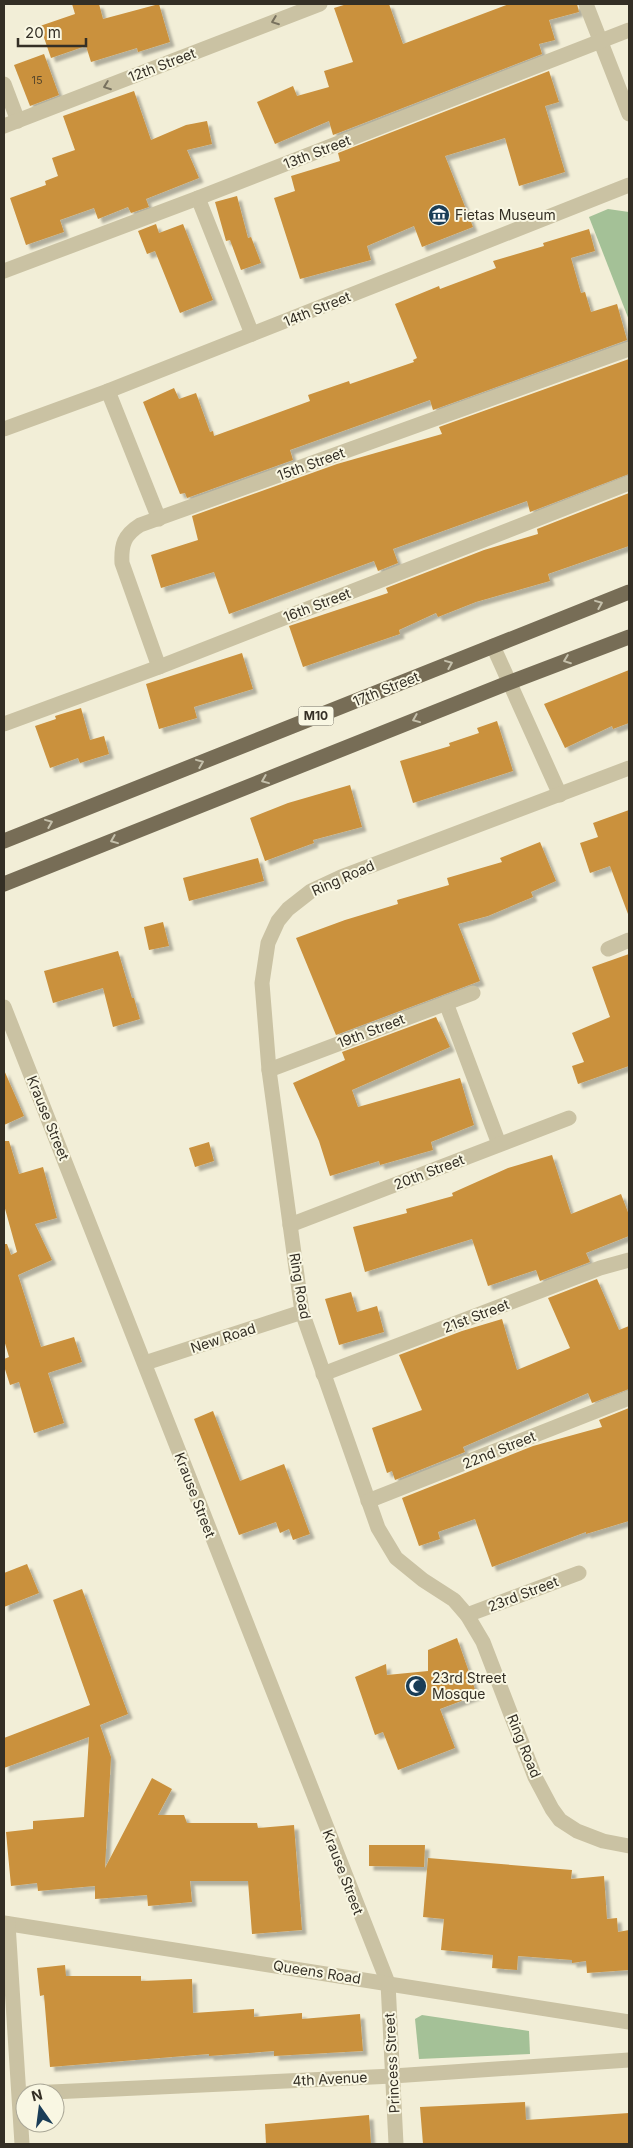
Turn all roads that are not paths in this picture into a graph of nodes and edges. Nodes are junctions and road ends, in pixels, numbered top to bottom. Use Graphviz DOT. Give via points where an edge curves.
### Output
graph roads {
  1 [pos="320,4"];
  2 [pos="586,4"];
  3 [pos="629,30"];
  4 [pos="600,42"];
  5 [pos="4,84"];
  6 [pos="629,114"];
  7 [pos="11,124"];
  8 [pos="629,185"];
  9 [pos="198,198"];
  10 [pos="4,271"];
  11 [pos="252,334"];
  12 [pos="629,349"];
  13 [pos="108,391"];
  14 [pos="4,429"];
  15 [pos="629,483"];
  16 [pos="159,519"];
  17 [pos="629,592"];
  18 [pos="629,637"];
  19 [pos="493,646"];
  20 [pos="159,667"];
  21 [pos="508,682"];
  22 [pos="4,724"];
  23 [pos="629,768"];
  24 [pos="560,795"];
  25 [pos="4,841"];
  26 [pos="4,884"];
  27 [pos="629,940"];
  28 [pos="608,949"];
  29 [pos="473,992"];
  30 [pos="446,1003"];
  31 [pos="4,1007"];
  32 [pos="269,1070"];
  33 [pos="568,1118"];
  34 [pos="499,1144"];
  35 [pos="290,1226"];
  36 [pos="629,1260"];
  37 [pos="302,1312"];
  38 [pos="145,1363"];
  39 [pos="323,1374"];
  40 [pos="629,1398"];
  41 [pos="368,1502"];
  42 [pos="579,1573"];
  43 [pos="467,1615"];
  44 [pos="629,1846"];
  45 [pos="6,1923"];
  46 [pos="388,1983"];
  47 [pos="629,2022"];
  48 [pos="629,2060"];
  49 [pos="393,2076"];
  50 [pos="24,2083"];
  51 [pos="65,2091"];
  52 [pos="396,2144"];
  1 -- 7 [label="street, 12th Street, one-way"];
  2 -- 4 [label="street"];
  3 -- 4 [label="street, 13th Street"];
  4 -- 6 [label="street"];
  4 -- 9 [label="street, 13th Street"];
  5 -- 7 [label="street"];
  8 -- 11 [label="street, 14th Street"];
  9 -- 10 [label="street, 13th Street"];
  9 -- 11 [label="street"];
  11 -- 13 [label="street, 14th Street"];
  12 -- 16 [label="street, 15th Street"];
  13 -- 14 [label="street, 14th Street"];
  13 -- 16 [label="street"];
  15 -- 20 [label="street, 16th Street"];
  16 -- 20 [label="street, 15th Street" via="131,531 121,551 122,563"];
  19 -- 17 [label="main road, 17th Street / M10, one-way"];
  18 -- 21 [label="main road, one-way"];
  19 -- 21 [label="street"];
  25 -- 19 [label="main road, 17th Street / M10, one-way"];
  20 -- 22 [label="street, 16th Street"];
  21 -- 24 [label="street"];
  21 -- 26 [label="main road, one-way"];
  23 -- 24 [label="street, Ring Road"];
  24 -- 32 [label="street, Ring Road" via="342,877 311,891 288,909 268,943 263,966"];
  27 -- 28 [label="street"];
  29 -- 30 [label="street, 19th Street"];
  30 -- 32 [label="street, 19th Street"];
  30 -- 34 [label="street"];
  31 -- 38 [label="street, Krause Street"];
  32 -- 35 [label="street, Ring Road"];
  33 -- 34 [label="street, 20th Street"];
  34 -- 35 [label="street, 20th Street"];
  35 -- 37 [label="street, Ring Road"];
  36 -- 39 [label="street, 21st Street" via="600,1268"];
  37 -- 38 [label="street, New Road"];
  37 -- 39 [label="street, Ring Road"];
  38 -- 46 [label="street, Krause Street"];
  39 -- 41 [label="street, Ring Road"];
  40 -- 41 [label="street, 22nd Street"];
  41 -- 43 [label="street, Ring Road" via="378,1528 396,1558 454,1600"];
  42 -- 43 [label="street, 23rd Street"];
  43 -- 44 [label="street, Ring Road" via="482,1642 535,1777 552,1809 560,1820 577,1831"];
  45 -- 46 [label="street, Queens Road"];
  45 -- 50 [label="street"];
  46 -- 47 [label="street, Queens Road"];
  46 -- 49 [label="street, Princess Street"];
  48 -- 49 [label="street, 4th Avenue"];
  49 -- 51 [label="street, 4th Avenue"];
  49 -- 52 [label="street, Princess Street"];
}
